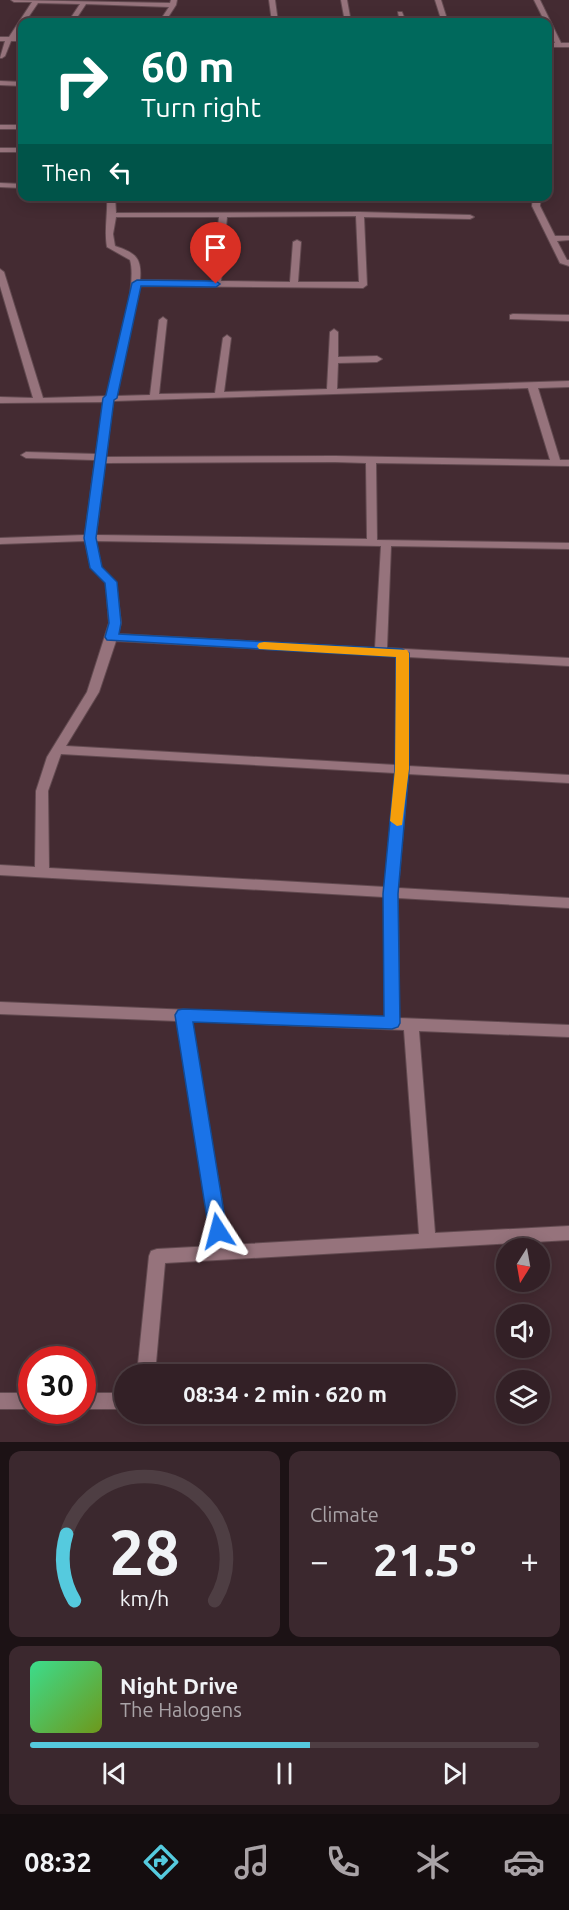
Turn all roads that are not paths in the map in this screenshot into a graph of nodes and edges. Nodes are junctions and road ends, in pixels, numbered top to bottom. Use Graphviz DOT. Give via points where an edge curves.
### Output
graph roads {
  1 [pos="14,0"];
  2 [pos="272,0"];
  3 [pos="344,0"];
  4 [pos="438,0"];
  5 [pos="537,0"];
  6 [pos="36,1"];
  7 [pos="84,2"];
  8 [pos="173,2"];
  9 [pos="400,13"];
  10 [pos="24,18"];
  11 [pos="74,18"];
  12 [pos="164,18"];
  13 [pos="274,18"];
  14 [pos="347,18"];
  15 [pos="402,18"];
  16 [pos="444,18"];
  17 [pos="546,18"];
  18 [pos="18,27"];
  19 [pos="552,31"];
  20 [pos="0,39"];
  21 [pos="10,39"];
  22 [pos="18,39"];
  23 [pos="552,45"];
  24 [pos="559,45"];
  25 [pos="569,45"];
  26 [pos="2,56"];
  27 [pos="0,83"];
  28 [pos="18,84"];
  29 [pos="0,127"];
  30 [pos="18,127"];
  31 [pos="0,150"];
  32 [pos="18,150"];
  33 [pos="0,185"];
  34 [pos="18,186"];
  35 [pos="111,201"];
  36 [pos="536,201"];
  37 [pos="360,214"];
  38 [pos="112,216"];
  39 [pos="224,216"];
  40 [pos="470,217"];
  41 [pos="569,238"];
  42 [pos="553,239"];
  43 [pos="297,242"];
  44 [pos="569,263"];
  45 [pos="0,272"];
  46 [pos="137,283"];
  47 [pos="216,284"];
  48 [pos="294,285"];
  49 [pos="513,317"];
  50 [pos="569,318"];
  51 [pos="163,320"];
  52 [pos="333,332"];
  53 [pos="227,338"];
  54 [pos="377,359"];
  55 [pos="333,360"];
  56 [pos="569,384"];
  57 [pos="532,385"];
  58 [pos="332,391"];
  59 [pos="219,394"];
  60 [pos="154,397"];
  61 [pos="110,398"];
  62 [pos="0,400"];
  63 [pos="39,401"];
  64 [pos="26,455"];
  65 [pos="100,458"];
  66 [pos="371,460"];
  67 [pos="556,463"];
  68 [pos="569,464"];
  69 [pos="90,538"];
  70 [pos="0,541"];
  71 [pos="372,543"];
  72 [pos="386,543"];
  73 [pos="569,546"];
  74 [pos="111,637"];
  75 [pos="381,652"];
  76 [pos="402,653"];
  77 [pos="569,662"];
  78 [pos="58,750"];
  79 [pos="402,769"];
  80 [pos="569,779"];
  81 [pos="0,870"];
  82 [pos="42,872"];
  83 [pos="391,894"];
  84 [pos="569,903"];
  85 [pos="0,1008"];
  86 [pos="183,1015"];
  87 [pos="392,1023"];
  88 [pos="411,1024"];
  89 [pos="569,1031"];
  90 [pos="569,1233"];
  91 [pos="428,1241"];
  92 [pos="222,1253"];
  93 [pos="147,1364"];
  94 [pos="0,1401"];
  95 [pos="18,1401"];
  96 [pos="96,1401"];
  97 [pos="114,1401"];
  1 -- 6 [label="street"];
  2 -- 13 [label="street"];
  3 -- 14 [label="street"];
  4 -- 16 [label="street"];
  5 -- 17 [label="street"];
  6 -- 7 [label="street"];
  6 -- 10 [label="street"];
  7 -- 8 [label="street"];
  7 -- 11 [label="street"];
  8 -- 12 [label="street"];
  9 -- 15 [label="street"];
  18 -- 21 [label="street"];
  19 -- 24 [label="street"];
  20 -- 21 [label="street"];
  21 -- 22 [label="street"];
  21 -- 26 [label="street"];
  23 -- 24 [label="street"];
  24 -- 25 [label="street"];
  27 -- 28 [label="street"];
  29 -- 30 [label="street"];
  31 -- 32 [label="street"];
  33 -- 34 [label="street"];
  35 -- 38 [label="street"];
  36 -- 42 [label="street"];
  37 -- 39 [label="street"];
  37 -- 40 [label="street"];
  37 -- 48 [label="street" via="363,285"];
  38 -- 39 [label="street"];
  38 -- 46 [label="street" via="111,247 135,261"];
  39 -- 47 [label="street"];
  41 -- 42 [label="street"];
  42 -- 44 [label="street" via="564,263"];
  43 -- 48 [label="street"];
  45 -- 63 [label="street"];
  46 -- 47 [label="street"];
  46 -- 61 [label="street"];
  47 -- 48 [label="street"];
  49 -- 50 [label="street"];
  51 -- 60 [label="street"];
  52 -- 55 [label="street"];
  53 -- 59 [label="street"];
  54 -- 55 [label="street"];
  55 -- 58 [label="street"];
  56 -- 57 [label="street"];
  57 -- 58 [label="street"];
  57 -- 67 [label="street"];
  58 -- 59 [label="street"];
  59 -- 60 [label="street"];
  60 -- 61 [label="street"];
  61 -- 63 [label="street"];
  61 -- 65 [label="street"];
  62 -- 63 [label="street"];
  64 -- 65 [label="street"];
  65 -- 66 [label="street"];
  65 -- 69 [label="street"];
  66 -- 67 [label="street"];
  66 -- 71 [label="street"];
  67 -- 68 [label="street"];
  69 -- 70 [label="street"];
  69 -- 71 [label="street"];
  69 -- 74 [label="street" via="96,568 111,582 115,623"];
  71 -- 72 [label="street"];
  72 -- 73 [label="street"];
  72 -- 75 [label="street"];
  74 -- 75 [label="street"];
  74 -- 78 [label="street" via="93,692"];
  75 -- 76 [label="street"];
  76 -- 77 [label="street"];
  76 -- 79 [label="street"];
  78 -- 79 [label="street"];
  78 -- 82 [label="street" via="42,791"];
  79 -- 80 [label="street"];
  79 -- 83 [label="street"];
  81 -- 82 [label="street"];
  82 -- 83 [label="street"];
  83 -- 84 [label="street"];
  83 -- 87 [label="street"];
  85 -- 86 [label="street"];
  86 -- 87 [label="street"];
  86 -- 92 [label="street"];
  87 -- 88 [label="street"];
  88 -- 89 [label="street"];
  88 -- 91 [label="street"];
  90 -- 91 [label="street"];
  91 -- 92 [label="street"];
  92 -- 93 [label="street" via="158,1256"];
  94 -- 95 [label="street"];
  96 -- 97 [label="street"];
}
